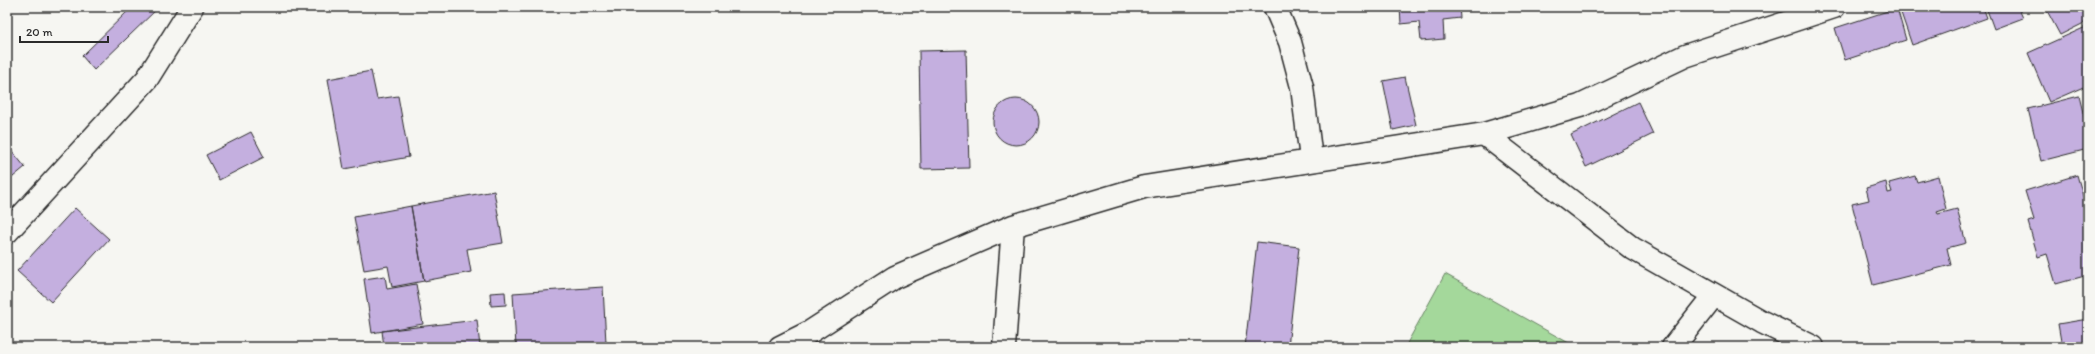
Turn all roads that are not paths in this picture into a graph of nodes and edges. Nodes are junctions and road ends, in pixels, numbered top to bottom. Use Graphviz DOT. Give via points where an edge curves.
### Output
graph roads {
  1 [pos="192,7"];
  2 [pos="1275,7"];
  3 [pos="1834,7"];
  4 [pos="1484,134"];
  5 [pos="1311,160"];
  6 [pos="1013,226"];
  7 [pos="7,232"];
  8 [pos="1714,295"];
  9 [pos="780,347"];
  10 [pos="1004,347"];
  11 [pos="1673,347"];
  12 [pos="1813,347"];
  1 -- 7 [label="street" via="147,79"];
  2 -- 5 [label="street" via="1290,42 1302,87"];
  3 -- 4 [label="street" via="1685,56 1580,106"];
  4 -- 5 [label="street"];
  4 -- 8 [label="street" via="1632,248"];
  5 -- 6 [label="street" via="1144,187"];
  6 -- 9 [label="street" via="895,278 810,332"];
  6 -- 10 [label="street"];
  8 -- 11 [label="street"];
  8 -- 12 [label="street"];
}
